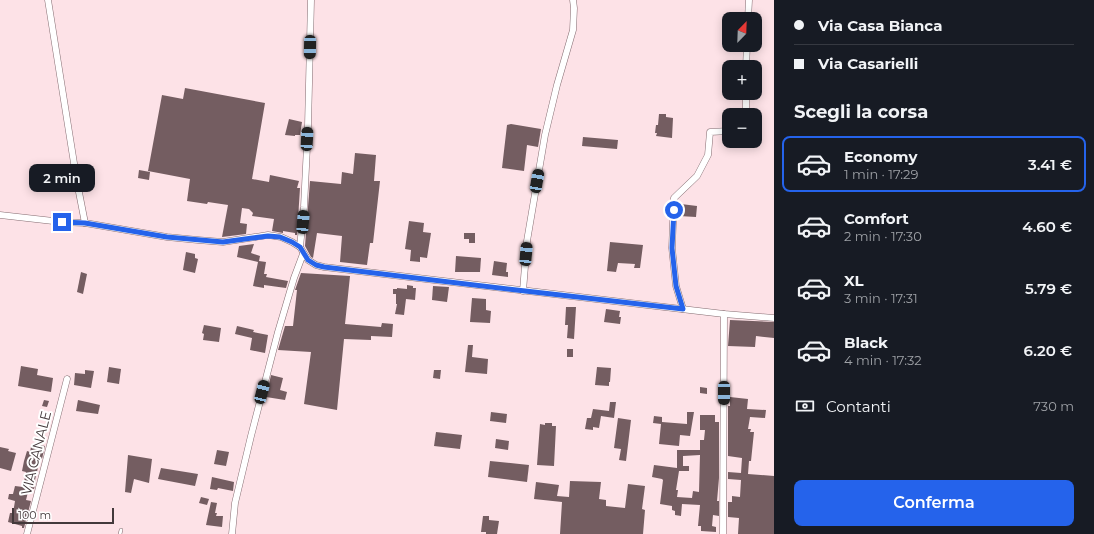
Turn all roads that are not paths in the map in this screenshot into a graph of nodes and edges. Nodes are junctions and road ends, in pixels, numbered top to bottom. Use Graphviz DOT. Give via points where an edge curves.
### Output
graph roads {
  1 [pos="48,0"];
  2 [pos="311,0"];
  3 [pos="573,0"];
  4 [pos="749,0"];
  5 [pos="748,12"];
  6 [pos="722,131"];
  7 [pos="0,215"];
  8 [pos="85,223"];
  9 [pos="300,247"];
  10 [pos="303,254"];
  11 [pos="523,291"];
  12 [pos="683,309"];
  13 [pos="724,314"];
  14 [pos="774,318"];
  15 [pos="67,379"];
  16 [pos="121,530"];
  17 [pos="28,534"];
  18 [pos="120,534"];
  19 [pos="232,534"];
  20 [pos="723,534"];
  1 -- 8 [label="street"];
  2 -- 9 [label="street" via="308,133"];
  3 -- 11 [label="street" via="573,30 556,85 545,135 527,241"];
  4 -- 5 [label="street"];
  6 -- 12 [label="street" via="710,132 708,155 697,176 674,198 672,248 676,286"];
  7 -- 8 [label="street"];
  8 -- 9 [label="street" via="167,237 223,242 268,236 280,237"];
  9 -- 10 [label="street"];
  10 -- 11 [label="street" via="316,265 324,267"];
  10 -- 19 [label="street" via="262,392 235,503"];
  11 -- 12 [label="street"];
  12 -- 13 [label="street"];
  13 -- 14 [label="street"];
  13 -- 20 [label="street"];
  15 -- 17 [label="street, VIA CANALE"];
  16 -- 18 [label="lane"];
}
